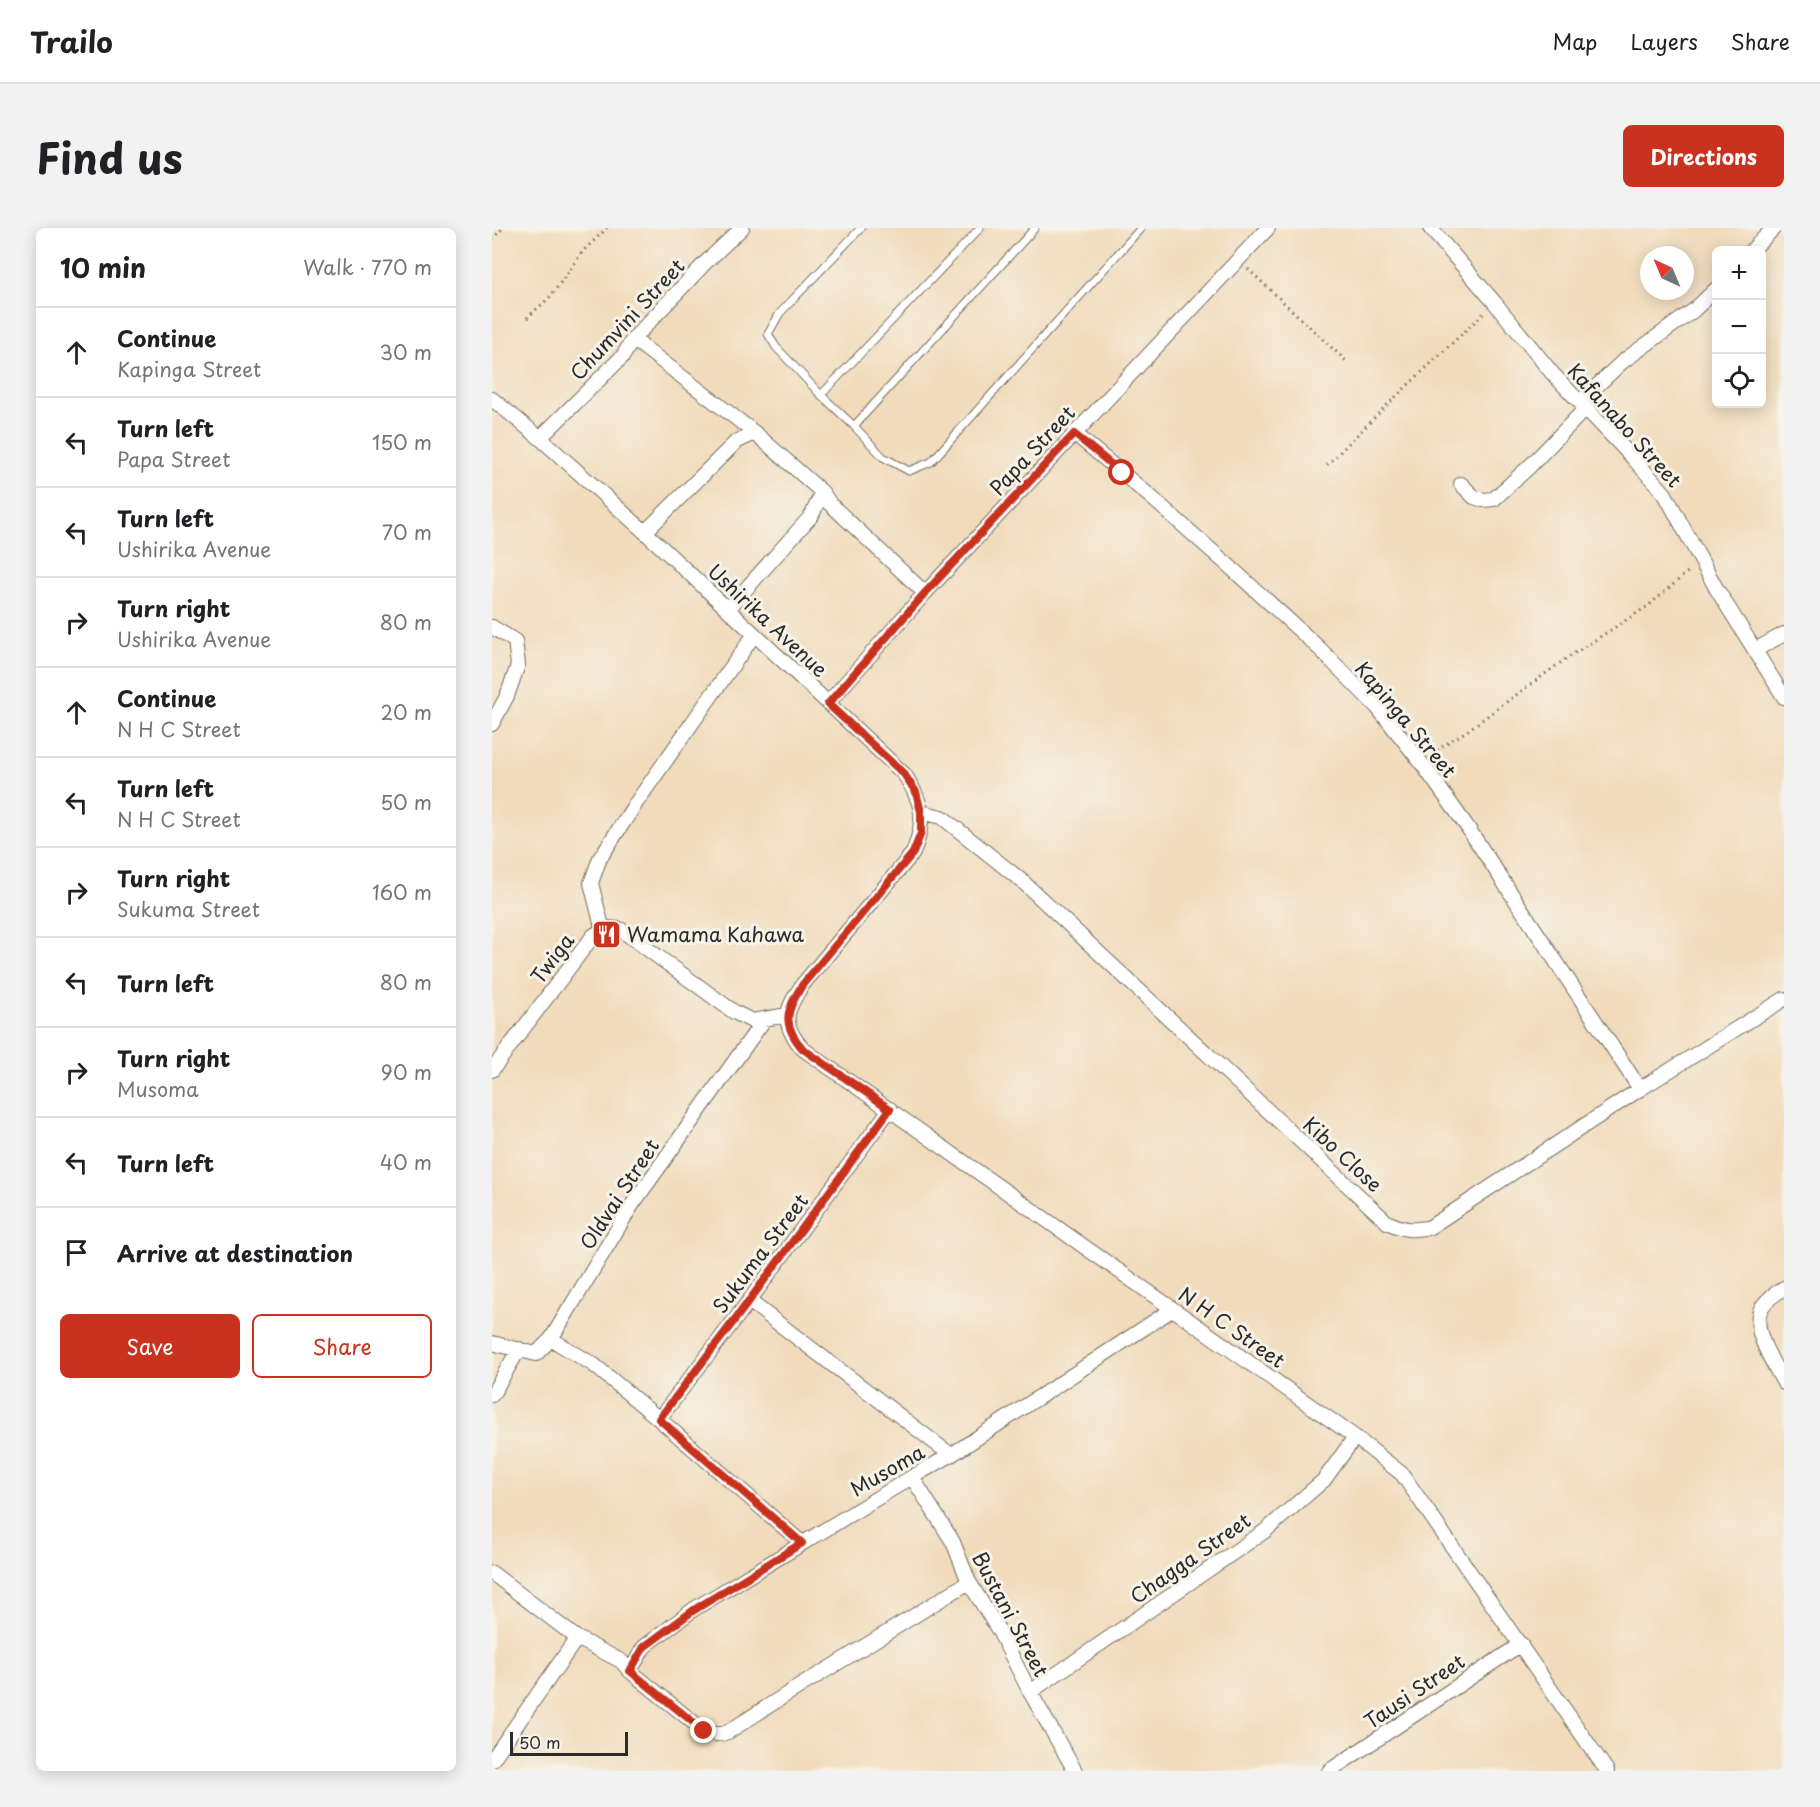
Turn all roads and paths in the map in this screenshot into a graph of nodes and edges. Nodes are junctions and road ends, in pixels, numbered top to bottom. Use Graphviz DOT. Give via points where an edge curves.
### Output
graph roads {
  1 [pos="503,228"];
  2 [pos="607,228"];
  3 [pos="742,228"];
  4 [pos="861,228"];
  5 [pos="980,228"];
  6 [pos="1035,228"];
  7 [pos="1141,228"];
  8 [pos="1268,228"];
  9 [pos="1430,228"];
  10 [pos="1774,228"];
  11 [pos="492,239"];
  12 [pos="1756,246"];
  13 [pos="1238,260"];
  14 [pos="1712,293"];
  15 [pos="1496,303"];
  16 [pos="527,318"];
  17 [pos="633,339"];
  18 [pos="1346,361"];
  19 [pos="821,395"];
  20 [pos="492,399"];
  21 [pos="1583,405"];
  22 [pos="854,426"];
  23 [pos="755,433"];
  24 [pos="1074,434"];
  25 [pos="540,438"];
  26 [pos="1327,465"];
  27 [pos="1461,484"];
  28 [pos="822,492"];
  29 [pos="645,532"];
  30 [pos="1701,561"];
  31 [pos="925,593"];
  32 [pos="728,609"];
  33 [pos="492,627"];
  34 [pos="1784,634"];
  35 [pos="754,635"];
  36 [pos="1755,650"];
  37 [pos="1784,698"];
  38 [pos="828,704"];
  39 [pos="492,724"];
  40 [pos="1420,761"];
  41 [pos="921,812"];
  42 [pos="605,928"];
  43 [pos="1784,999"];
  44 [pos="787,1015"];
  45 [pos="764,1020"];
  46 [pos="492,1070"];
  47 [pos="1640,1089"];
  48 [pos="890,1109"];
  49 [pos="1784,1288"];
  50 [pos="749,1301"];
  51 [pos="1173,1309"];
  52 [pos="551,1339"];
  53 [pos="492,1343"];
  54 [pos="519,1349"];
  55 [pos="1784,1383"];
  56 [pos="492,1395"];
  57 [pos="659,1419"];
  58 [pos="1355,1437"];
  59 [pos="951,1455"];
  60 [pos="912,1477"];
  61 [pos="802,1543"];
  62 [pos="492,1573"];
  63 [pos="969,1582"];
  64 [pos="577,1638"];
  65 [pos="1521,1644"];
  66 [pos="630,1671"];
  67 [pos="1030,1692"];
  68 [pos="492,1760"];
  69 [pos="1075,1771"];
  70 [pos="1329,1771"];
  71 [pos="1607,1771"];
  1 -- 11 [label="path"];
  2 -- 16 [label="path" via="583,251 551,296"];
  3 -- 17 [label="street, Chumvini Street"];
  4 -- 19 [label="lane" via="780,313 768,334"];
  5 -- 19 [label="lane"];
  6 -- 22 [label="lane"];
  7 -- 22 [label="lane" via="931,462 909,471 883,457"];
  8 -- 13 [label="street, Papa Street"];
  9 -- 15 [label="street, Kafanabo Street"];
  10 -- 12 [label="street"];
  13 -- 18 [label="path"];
  13 -- 24 [label="street, Papa Street"];
  14 -- 21 [label="street" via="1622,362"];
  15 -- 21 [label="street, Kafanabo Street"];
  15 -- 26 [label="path"];
  17 -- 23 [label="street"];
  17 -- 25 [label="street, Chumvini Street" via="623,356"];
  19 -- 22 [label="lane"];
  20 -- 25 [label="street, Ushirika Avenue"];
  21 -- 27 [label="street" via="1530,466 1494,499 1474,496"];
  21 -- 30 [label="street, Kafanabo Street" via="1665,494"];
  23 -- 28 [label="street"];
  23 -- 29 [label="street" via="736,442"];
  24 -- 31 [label="street, Papa Street"];
  24 -- 40 [label="street, Kapinga Street" via="1320,649 1377,707"];
  25 -- 29 [label="street, Ushirika Avenue"];
  28 -- 31 [label="street"];
  28 -- 32 [label="street" via="812,515"];
  29 -- 32 [label="street, Ushirika Avenue"];
  30 -- 36 [label="street, Kafanabo Street"];
  30 -- 40 [label="path" via="1648,606"];
  31 -- 38 [label="street, Papa Street"];
  32 -- 35 [label="street, Ushirika Avenue"];
  33 -- 39 [label="street" via="515,641 518,664"];
  34 -- 36 [label="street"];
  35 -- 38 [label="street, Ushirika Avenue"];
  35 -- 42 [label="street" via="600,858 591,883"];
  36 -- 37 [label="street, Kafanabo Street"];
  38 -- 41 [label="street, Ushirika Avenue" via="904,774 916,792"];
  40 -- 47 [label="street, Kapinga Street"];
  41 -- 44 [label="street, Ushirika Avenue" via="921,833 913,853 803,984"];
  41 -- 47 [label="street, Kibo Close" via="942,817 1022,881 1387,1222 1400,1228 1415,1231 1430,1227"];
  42 -- 45 [label="street" via="620,929 734,1012 752,1021"];
  42 -- 46 [label="street, Twiga" via="593,936"];
  43 -- 47 [label="street, Kibo Close"];
  44 -- 45 [label="street"];
  44 -- 48 [label="street, N H C Street" via="789,1029 803,1049"];
  45 -- 52 [label="street, Oldvai Street" via="632,1205"];
  48 -- 50 [label="street, Sukuma Street"];
  48 -- 51 [label="street, N H C Street"];
  49 -- 55 [label="street" via="1770,1297 1759,1318 1760,1334"];
  50 -- 57 [label="street, Sukuma Street"];
  50 -- 59 [label="street"];
  51 -- 58 [label="street, N H C Street"];
  51 -- 59 [label="street, Musoma"];
  52 -- 54 [label="street" via="536,1354"];
  52 -- 57 [label="street" via="594,1365"];
  53 -- 54 [label="street"];
  54 -- 56 [label="street"];
  57 -- 61 [label="street"];
  58 -- 65 [label="street, N H C Street" via="1402,1474"];
  58 -- 67 [label="street, Chagga Street" via="1324,1479 1265,1531"];
  59 -- 60 [label="street, Musoma"];
  60 -- 61 [label="street, Musoma"];
  60 -- 63 [label="street, Bustani Street" via="953,1542"];
  61 -- 66 [label="street, Musoma" via="694,1610 644,1647"];
  62 -- 64 [label="street"];
  63 -- 66 [label="street" via="721,1735 704,1731"];
  63 -- 67 [label="street, Bustani Street"];
  64 -- 66 [label="street" via="621,1661"];
  64 -- 68 [label="street"];
  65 -- 70 [label="street, Tausi Street"];
  65 -- 71 [label="street, N H C Street"];
  67 -- 69 [label="street, Bustani Street"];
}
